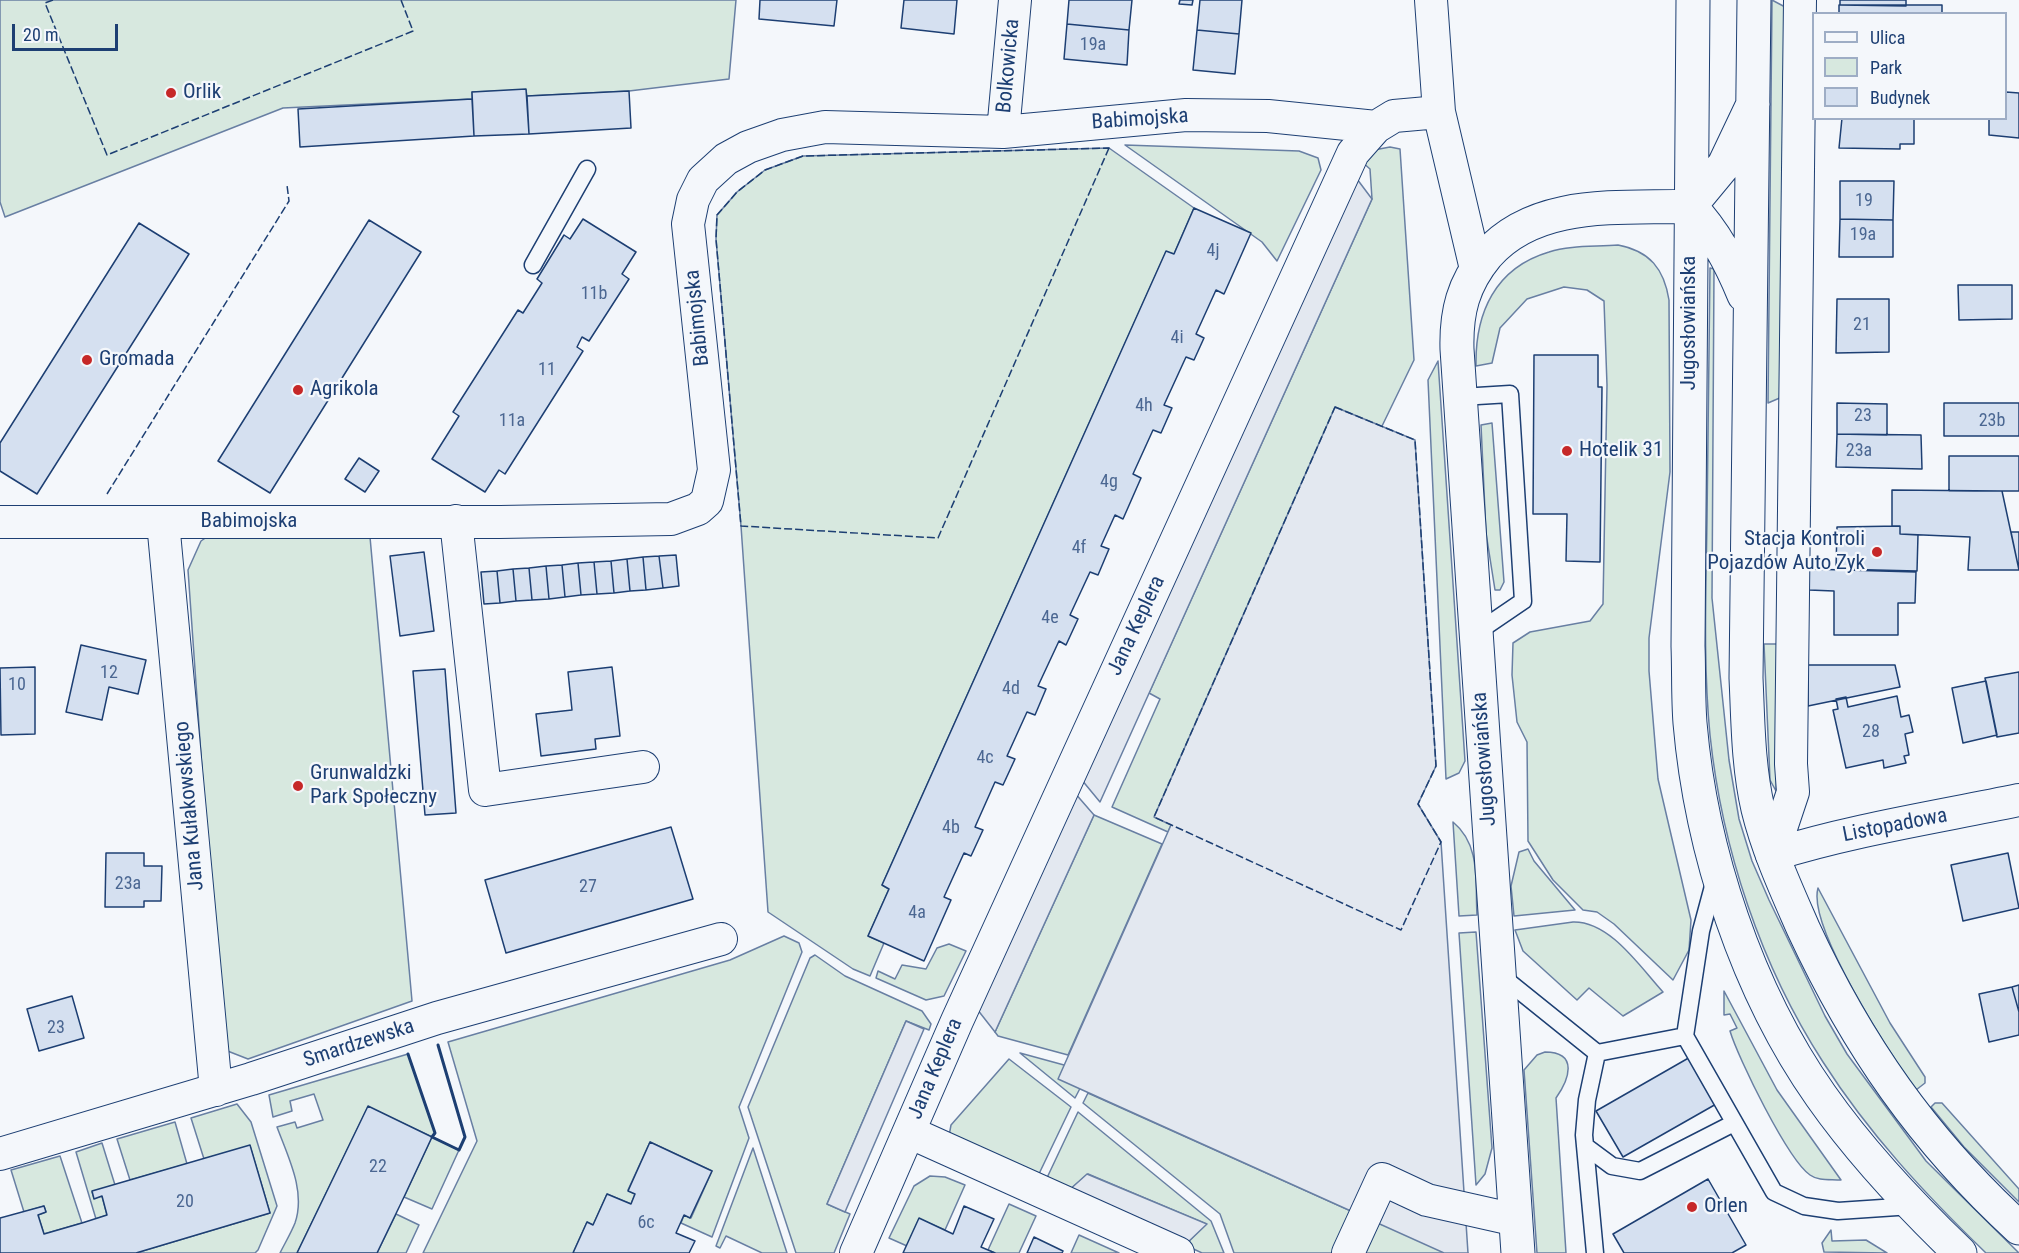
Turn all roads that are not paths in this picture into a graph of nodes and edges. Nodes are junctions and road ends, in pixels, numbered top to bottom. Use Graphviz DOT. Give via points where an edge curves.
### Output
graph roads {
  1 [pos="1015,0"];
  2 [pos="1431,0"];
  3 [pos="1693,0"];
  4 [pos="1754,0"];
  5 [pos="1800,0"];
  6 [pos="1753,104"];
  7 [pos="1439,112"];
  8 [pos="1376,127"];
  9 [pos="1003,132"];
  10 [pos="587,169"];
  11 [pos="1690,206"];
  12 [pos="533,265"];
  13 [pos="1476,269"];
  14 [pos="1749,308"];
  15 [pos="1461,397"];
  16 [pos="456,521"];
  17 [pos="0,522"];
  18 [pos="163,522"];
  19 [pos="1476,633"];
  20 [pos="643,767"];
  21 [pos="2019,800"];
  22 [pos="1772,855"];
  23 [pos="1718,870"];
  24 [pos="721,939"];
  25 [pos="1499,975"];
  26 [pos="1685,1036"];
  27 [pos="1597,1053"];
  28 [pos="216,1090"];
  29 [pos="1734,1123"];
  30 [pos="909,1132"];
  31 [pos="1585,1146"];
  32 [pos="0,1154"];
  33 [pos="1912,1206"];
  34 [pos="1516,1221"];
  35 [pos="2019,1228"];
  36 [pos="856,1253"];
  37 [pos="1178,1253"];
  38 [pos="1348,1253"];
  39 [pos="1518,1253"];
  40 [pos="1595,1253"];
  41 [pos="1960,1253"];
  1 -- 9 [label="street, Bolkowicka"];
  2 -- 7 [label="street"];
  3 -- 11 [label="street, Jugosłowiańska"];
  4 -- 6 [label="street, Jugosłowiańska"];
  5 -- 22 [label="street" via="1793,792"];
  6 -- 11 [label="street, Jugosłowiańska" via="1724,165"];
  6 -- 14 [label="street, Jugosłowiańska"];
  7 -- 8 [label="street, Babimojska" via="1394,116"];
  7 -- 13 [label="street"];
  8 -- 9 [label="street, Babimojska" via="1268,116 1186,115"];
  8 -- 30 [label="street, Jana Keplera" via="1353,153"];
  9 -- 16 [label="street, Babimojska" via="825,127 782,135 726,159 703,180 693,200 688,224 714,470 707,501 698,509 670,519"];
  10 -- 12 [label="lane"];
  11 -- 13 [label="street, Jugosłowiańska" via="1583,211 1544,218 1508,236"];
  11 -- 14 [label="street, Jugosłowiańska" via="1728,255"];
  11 -- 23 [label="street, Jugosłowiańska" via="1690,721 1705,823"];
  13 -- 15 [label="street, Jugosłowiańska" via="1458,309"];
  14 -- 22 [label="street, Jugosłowiańska" via="1746,678 1750,758 1758,808"];
  15 -- 19 [label="street, Jugosłowiańska"];
  15 -- 19 [label="lane" via="1510,394 1523,601"];
  16 -- 18 [label="street, Babimojska"];
  16 -- 20 [label="street" via="485,790"];
  17 -- 18 [label="street, Babimojska"];
  18 -- 28 [label="street, Jana Kułakowskiego"];
  19 -- 25 [label="street, Jugosłowiańska"];
  21 -- 22 [label="street, Listopadowa" via="1822,840"];
  22 -- 35 [label="street, Jugosłowiańska" via="1832,990 1884,1075 1939,1146"];
  23 -- 26 [label="lane" via="1701,931"];
  23 -- 33 [label="street, Jugosłowiańska" via="1735,927 1790,1045 1847,1131"];
  24 -- 28 [label="street, Smardzewska" via="437,1018"];
  25 -- 27 [label="lane"];
  25 -- 34 [label="street, Jugosłowiańska"];
  26 -- 27 [label="lane"];
  26 -- 29 [label="lane"];
  27 -- 31 [label="lane" via="1587,1100"];
  28 -- 32 [label="street, Smardzewska"];
  29 -- 31 [label="lane" via="1640,1171 1612,1166"];
  29 -- 33 [label="lane" via="1774,1192 1804,1206 1838,1211"];
  30 -- 36 [label="street, Jana Keplera"];
  30 -- 37 [label="street, Jana Keplera"];
  31 -- 40 [label="lane"];
  33 -- 41 [label="street, Jugosłowiańska"];
  34 -- 38 [label="street" via="1427,1200 1382,1179"];
  34 -- 39 [label="street, Jugosłowiańska"];
}
